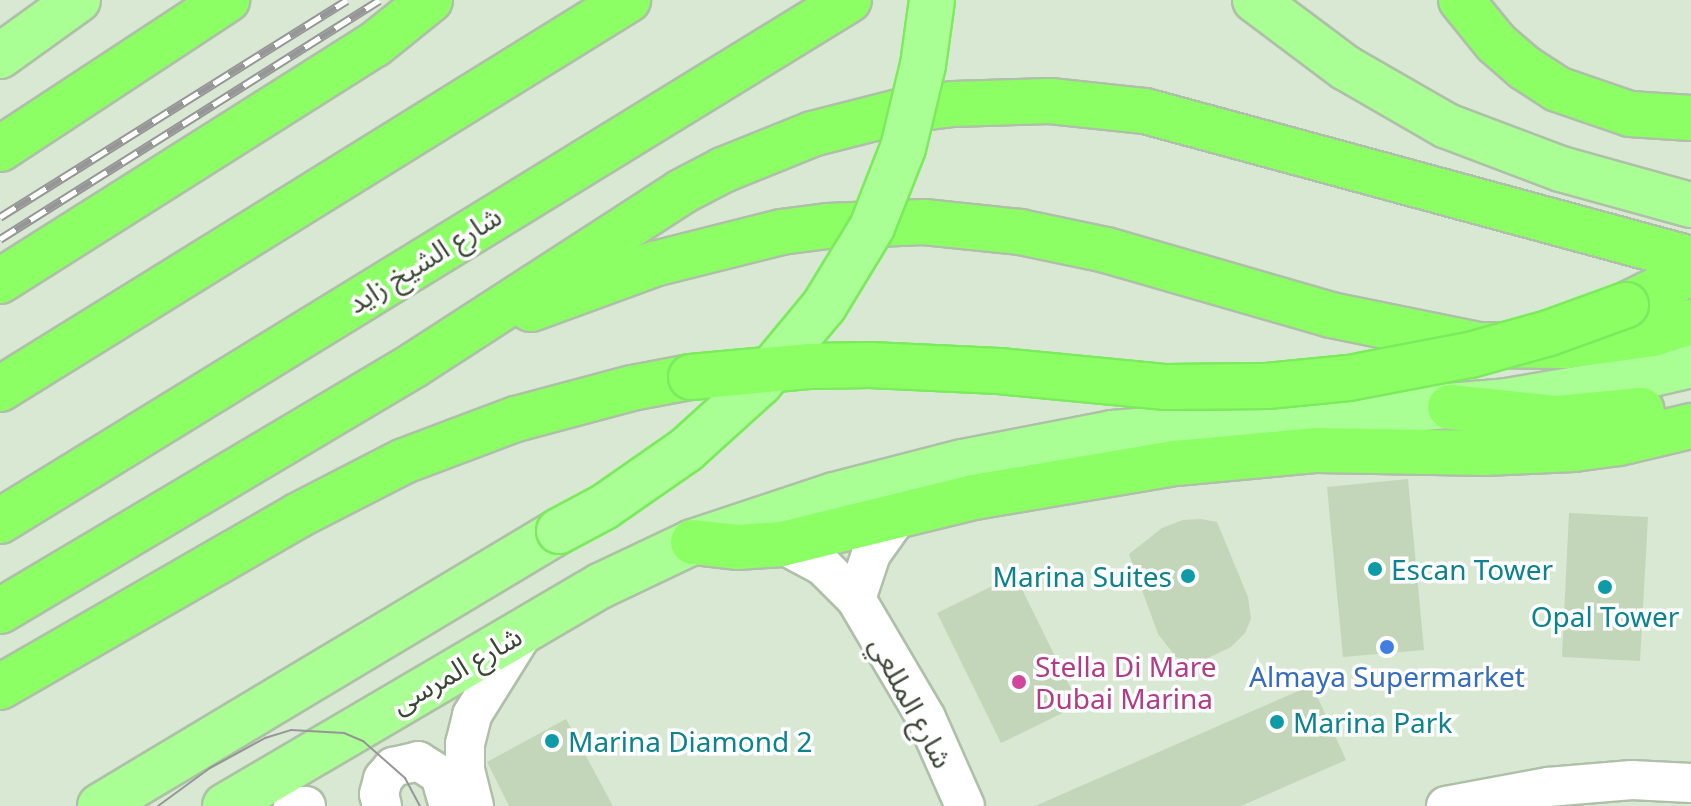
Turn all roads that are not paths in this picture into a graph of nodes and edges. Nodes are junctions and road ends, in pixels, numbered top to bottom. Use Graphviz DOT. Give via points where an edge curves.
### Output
graph roads {
  1 [pos="78,0"];
  2 [pos="227,0"];
  3 [pos="430,0"];
  4 [pos="628,0"];
  5 [pos="849,0"];
  6 [pos="932,0"];
  7 [pos="1255,0"];
  8 [pos="1461,0"];
  9 [pos="0,56"];
  10 [pos="1691,118"];
  11 [pos="0,149"];
  12 [pos="1691,205"];
  13 [pos="1691,259"];
  14 [pos="1691,273"];
  15 [pos="0,281"];
  16 [pos="1691,322"];
  17 [pos="414,365"];
  18 [pos="1691,365"];
  19 [pos="0,389"];
  20 [pos="1691,401"];
  21 [pos="1450,407"];
  22 [pos="1691,426"];
  23 [pos="898,516"];
  24 [pos="0,521"];
  25 [pos="693,542"];
  26 [pos="782,544"];
  27 [pos="856,599"];
  28 [pos="0,611"];
  29 [pos="526,629"];
  30 [pos="0,687"];
  31 [pos="1691,772"];
  32 [pos="1632,780"];
  33 [pos="1691,783"];
  34 [pos="100,806"];
  35 [pos="225,806"];
  36 [pos="293,806"];
  37 [pos="306,806"];
  38 [pos="382,806"];
  39 [pos="449,806"];
  40 [pos="474,806"];
  41 [pos="965,806"];
  42 [pos="1446,806"];
  1 -- 9 [label="main road"];
  2 -- 11 [label="highway"];
  3 -- 15 [label="highway" via="374,45"];
  4 -- 19 [label="highway"];
  5 -- 24 [label="highway, شارع الشيخ زايد"];
  6 -- 34 [label="main road, bridge" via="903,148 872,227 824,306 760,383 686,450 604,507"];
  7 -- 12 [label="main road" via="1346,68 1447,126 1561,169"];
  8 -- 10 [label="highway" via="1496,43 1557,89 1630,114"];
  13 -- 17 [label="highway" via="1145,111 1050,101 985,102 906,110 812,134 723,170 537,282"];
  14 -- 30 [label="highway, bridge" via="1626,305 1536,337 1443,361 1335,380 1196,388 870,365 750,370 632,388 516,419 404,461 297,516"];
  16 -- 17 [label="highway" via="1653,334 1566,346 1479,345 1355,321 1106,250 1020,232 876,223 781,232 654,264 531,309"];
  17 -- 28 [label="highway"];
  18 -- 21 [label="main road, شارع المرسى" via="1563,393"];
  20 -- 21 [label="highway" via="1557,418"];
  21 -- 25 [label="main road, شارع المرسى" via="1188,425 1036,446 834,495"];
  22 -- 23 [label="highway" via="1574,449 1317,450 1176,463 1014,489"];
  23 -- 26 [label="highway"];
  23 -- 27 [label="street" via="871,554"];
  25 -- 26 [label="highway" via="737,547"];
  25 -- 29 [label="main road, شارع المرسى"];
  26 -- 27 [label="street, شارع المللعي" via="823,566"];
  27 -- 41 [label="street, شارع المللعي" via="926,718"];
  29 -- 35 [label="main road, شارع المرسى"];
  29 -- 40 [label="street" via="472,715 465,770"];
  31 -- 32 [label="street"];
  32 -- 33 [label="street"];
  32 -- 42 [label="street" via="1513,792"];
  36 -- 37 [label="street"];
  38 -- 39 [label="street" via="383,779 393,767 418,761 440,775"];
}
